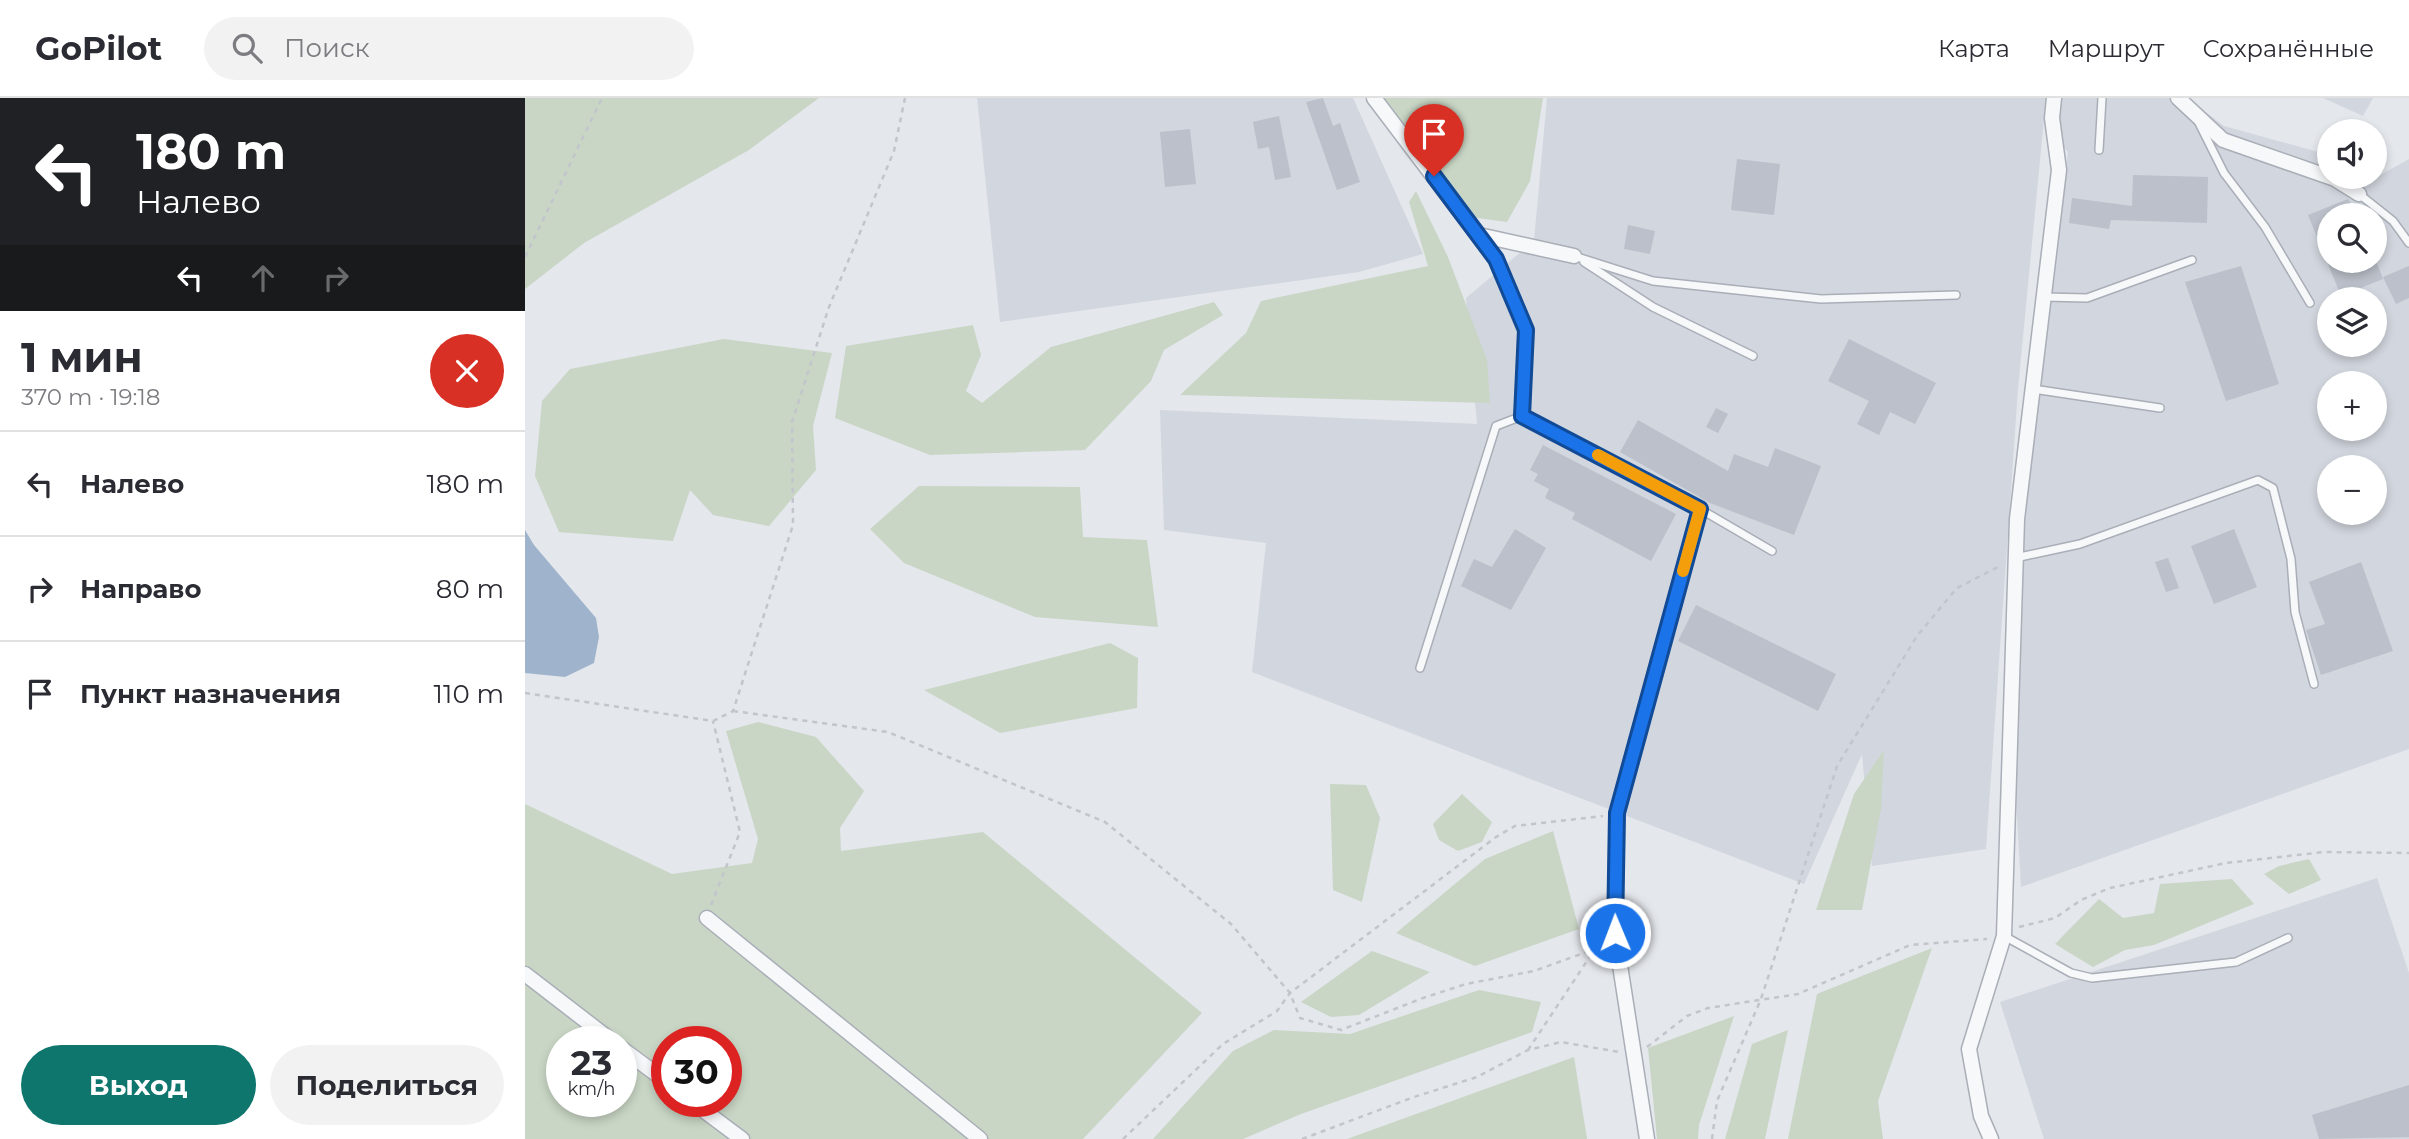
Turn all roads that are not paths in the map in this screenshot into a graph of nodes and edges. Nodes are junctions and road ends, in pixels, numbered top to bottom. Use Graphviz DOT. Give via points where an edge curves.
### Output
graph roads {
  1 [pos="1374,98"];
  2 [pos="2054,98"];
  3 [pos="2102,98"];
  4 [pos="2178,98"];
  5 [pos="2194,114"];
  6 [pos="2099,150"];
  7 [pos="2359,194"];
  8 [pos="1479,235"];
  9 [pos="2409,243"];
  10 [pos="1574,256"];
  11 [pos="2192,260"];
  12 [pos="1957,295"];
  13 [pos="2043,298"];
  14 [pos="2310,303"];
  15 [pos="1753,356"];
  16 [pos="2032,388"];
  17 [pos="2160,408"];
  18 [pos="1522,416"];
  19 [pos="1700,509"];
  20 [pos="1772,551"];
  21 [pos="2015,558"];
  22 [pos="1420,668"];
  23 [pos="2314,684"];
  24 [pos="706,918"];
  25 [pos="2004,936"];
  26 [pos="2288,938"];
  27 [pos="525,974"];
  28 [pos="593,1026"];
  29 [pos="712,1117"];
  30 [pos="742,1139"];
  31 [pos="980,1139"];
  32 [pos="1647,1139"];
  33 [pos="1991,1139"];
  1 -- 8 [label="street"];
  2 -- 13 [label="street" via="2059,170"];
  3 -- 6 [label="lane"];
  4 -- 5 [label="street"];
  5 -- 7 [label="street" via="2223,140 2335,179"];
  5 -- 14 [label="lane" via="2224,173 2265,227"];
  7 -- 9 [label="lane" via="2393,222"];
  8 -- 10 [label="street"];
  8 -- 18 [label="street" via="1496,259 1526,330"];
  10 -- 12 [label="lane" via="1653,281 1821,299"];
  10 -- 15 [label="lane" via="1653,307"];
  11 -- 13 [label="lane" via="2087,298"];
  13 -- 16 [label="street"];
  16 -- 17 [label="lane"];
  16 -- 21 [label="street"];
  18 -- 19 [label="street"];
  18 -- 22 [label="lane" via="1496,426"];
  19 -- 20 [label="lane"];
  19 -- 32 [label="street" via="1617,813 1615,933"];
  21 -- 23 [label="lane" via="2080,544 2258,480 2273,488 2291,559 2295,612"];
  21 -- 25 [label="street"];
  24 -- 31 [label="street"];
  25 -- 26 [label="lane" via="2071,972 2092,978 2236,962"];
  25 -- 33 [label="street" via="1969,1049 1981,1115"];
  27 -- 28 [label="street"];
  29 -- 30 [label="street"];
}
